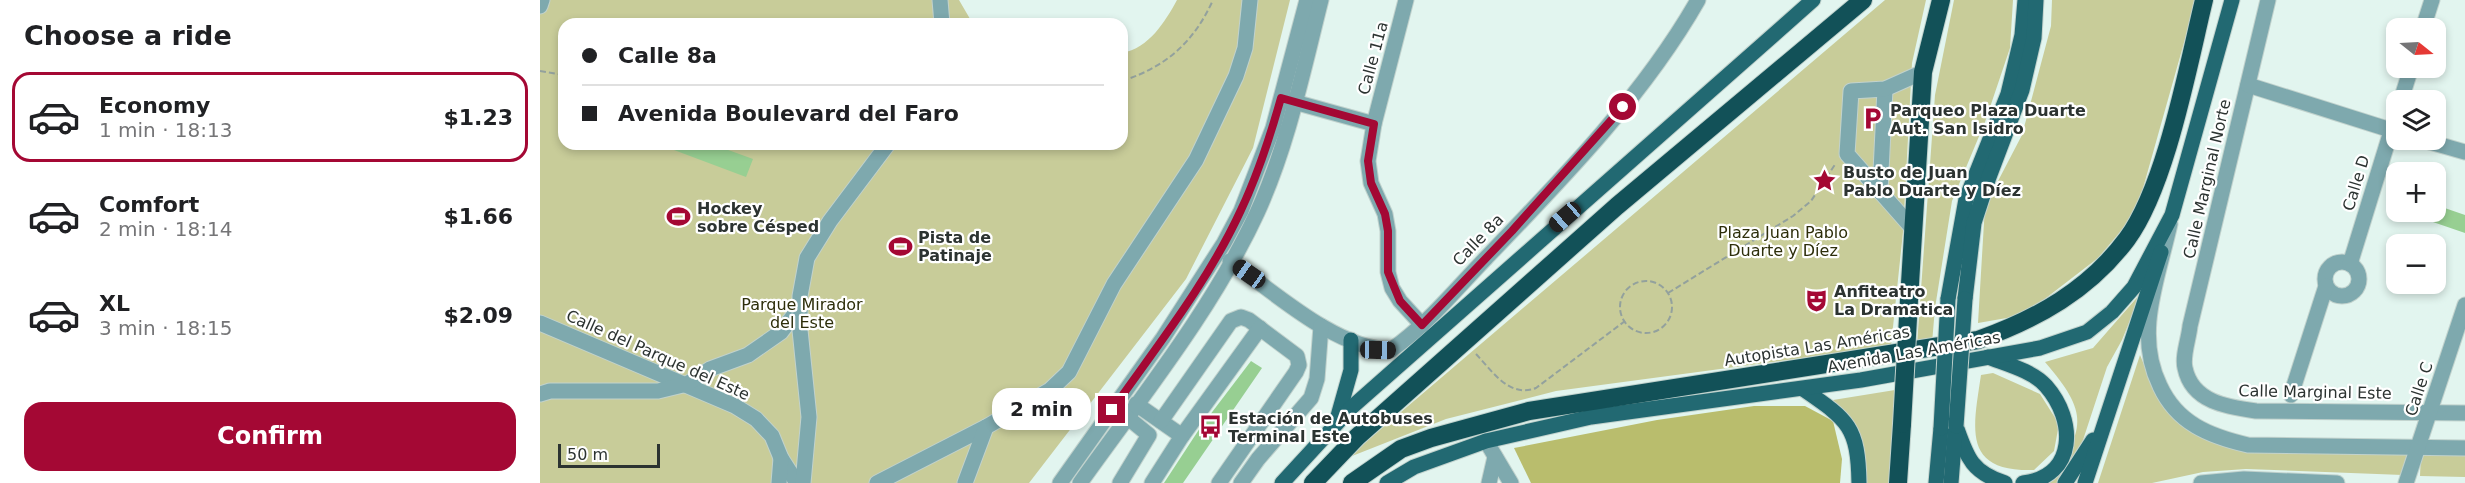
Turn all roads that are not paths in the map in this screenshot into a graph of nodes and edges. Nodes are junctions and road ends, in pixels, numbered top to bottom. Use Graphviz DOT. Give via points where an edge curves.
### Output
graph roads {
  1 [pos="542,0"];
  2 [pos="940,0"];
  3 [pos="1250,0"];
  4 [pos="1307,0"];
  5 [pos="1322,0"];
  6 [pos="1406,0"];
  7 [pos="1698,0"];
  8 [pos="1813,0"];
  9 [pos="1863,0"];
  10 [pos="1941,0"];
  11 [pos="2025,0"];
  12 [pos="2036,0"];
  13 [pos="2204,0"];
  14 [pos="2232,0"];
  15 [pos="2268,0"];
  16 [pos="2432,0"];
  17 [pos="540,6"];
  18 [pos="942,18"];
  19 [pos="2426,18"];
  20 [pos="1923,72"];
  21 [pos="2248,85"];
  22 [pos="1884,89"];
  23 [pos="1288,100"];
  24 [pos="1374,124"];
  25 [pos="2386,128"];
  26 [pos="2446,147"];
  27 [pos="883,150"];
  28 [pos="2388,150"];
  29 [pos="2465,152"];
  30 [pos="1880,192"];
  31 [pos="2172,215"];
  32 [pos="1914,230"];
  33 [pos="1230,261"];
  34 [pos="2350,264"];
  35 [pos="2326,286"];
  36 [pos="2465,305"];
  37 [pos="800,307"];
  38 [pos="540,323"];
  39 [pos="1422,325"];
  40 [pos="1321,326"];
  41 [pos="1260,328"];
  42 [pos="1351,340"];
  43 [pos="1391,350"];
  44 [pos="1988,357"];
  45 [pos="1402,362"];
  46 [pos="2184,366"];
  47 [pos="687,384"];
  48 [pos="1803,389"];
  49 [pos="540,394"];
  50 [pos="2291,395"];
  51 [pos="1136,404"];
  52 [pos="2430,412"];
  53 [pos="2109,413"];
  54 [pos="2465,413"];
  55 [pos="1127,417"];
  56 [pos="1161,421"];
  57 [pos="1335,426"];
  58 [pos="986,427"];
  59 [pos="1948,427"];
  60 [pos="1182,436"];
  61 [pos="1486,441"];
  62 [pos="2419,447"];
  63 [pos="2465,448"];
  64 [pos="1494,457"];
  65 [pos="781,458"];
  66 [pos="779,483"];
  67 [pos="798,483"];
  68 [pos="803,483"];
  69 [pos="877,483"];
  70 [pos="965,483"];
  71 [pos="1060,483"];
  72 [pos="1080,483"];
  73 [pos="1120,483"];
  74 [pos="1152,483"];
  75 [pos="1219,483"];
  76 [pos="1241,483"];
  77 [pos="1282,483"];
  78 [pos="1313,483"];
  79 [pos="1352,483"];
  80 [pos="1387,483"];
  81 [pos="1489,483"];
  82 [pos="1510,483"];
  83 [pos="1859,483"];
  84 [pos="1898,483"];
  85 [pos="1936,483"];
  86 [pos="1951,483"];
  87 [pos="2005,483"];
  88 [pos="2023,483"];
  89 [pos="2065,483"];
  90 [pos="2085,483"];
  91 [pos="2201,483"];
  92 [pos="2337,483"];
  93 [pos="2406,483"];
  1 -- 17 [label="street"];
  2 -- 18 [label="street"];
  3 -- 58 [label="street" via="1245,48 1236,76 1196,160 1114,284 1069,372 1050,390"];
  4 -- 23 [label="street"];
  5 -- 23 [label="street"];
  6 -- 24 [label="street, Calle 11a"];
  7 -- 39 [label="street, Calle 8a" via="1674,42 1638,90"];
  8 -- 45 [label="main road"];
  9 -- 78 [label="highway" via="1617,206 1357,437"];
  10 -- 20 [label="highway"];
  11 -- 59 [label="main road, bridge" via="2022,35 2008,94 1966,199 1948,299"];
  12 -- 59 [label="main road, bridge" via="2034,38 2022,90 1974,223"];
  13 -- 79 [label="highway, Autopista Las Américas" via="2164,156 2147,202 2129,237 2109,261 2050,309 1978,340 1528,411 1401,449"];
  14 -- 31 [label="main road, Avenida Las Américas"];
  15 -- 21 [label="street, Calle Marginal Norte"];
  16 -- 19 [label="street"];
  20 -- 22 [label="street"];
  20 -- 32 [label="highway"];
  21 -- 25 [label="street"];
  21 -- 46 [label="street, Calle Marginal Norte" via="2190,326"];
  22 -- 30 [label="street"];
  22 -- 30 [label="street" via="1851,91 1847,154"];
  23 -- 24 [label="street"];
  23 -- 33 [label="street" via="1286,134 1257,213"];
  23 -- 71 [label="street" via="1224,243 1163,338"];
  24 -- 39 [label="street, Calle 11a" via="1368,161 1371,183 1385,214 1388,272 1400,301"];
  26 -- 29 [label="street"];
  27 -- 37 [label="street" via="807,258"];
  28 -- 34 [label="street, Calle D"];
  30 -- 32 [label="street"];
  31 -- 44 [label="main road, Avenida Las Américas" via="2134,287 2087,332 2040,348"];
  31 -- 53 [label="main road"];
  31 -- 62 [label="street" via="2148,320 2147,348 2150,366 2167,401 2180,416 2196,428 2248,445"];
  32 -- 84 [label="highway, bridge"];
  33 -- 40 [label="street"];
  33 -- 51 [label="street" via="1198,316"];
  34 -- 35 [label="street" via="2342,262 2328,270"];
  34 -- 35 [label="street, Calle D" via="2360,277 2354,292 2338,296"];
  35 -- 50 [label="street"];
  36 -- 52 [label="street, Calle C"];
  37 -- 47 [label="street" via="781,332 748,355 710,369"];
  37 -- 68 [label="street" via="809,417"];
  38 -- 47 [label="street, Calle del Parque del Este"];
  39 -- 43 [label="street, Calle 8a"];
  40 -- 42 [label="street"];
  40 -- 76 [label="street" via="1317,379 1311,398"];
  41 -- 56 [label="street" via="1241,317 1231,321"];
  41 -- 60 [label="street"];
  41 -- 75 [label="street" via="1297,356 1299,365"];
  42 -- 43 [label="street" via="1378,350"];
  42 -- 57 [label="main road" via="1351,370"];
  43 -- 45 [label="street"];
  44 -- 48 [label="main road, Avenida Las Américas"];
  44 -- 88 [label="main road" via="2045,384 2060,406 2067,427 2067,446 2059,462 2038,481"];
  45 -- 57 [label="main road"];
  46 -- 52 [label="street, Calle Marginal Este" via="2191,385 2205,398 2226,407 2286,412"];
  47 -- 49 [label="street" via="658,391"];
  47 -- 65 [label="street, Calle del Parque del Este" via="756,419 772,436"];
  48 -- 61 [label="main road, Avenida Las Américas" via="1614,414"];
  48 -- 83 [label="main road" via="1831,408 1856,440"];
  51 -- 55 [label="street"];
  51 -- 56 [label="street"];
  52 -- 54 [label="street, Calle Marginal Este"];
  52 -- 62 [label="street, Calle C"];
  53 -- 89 [label="main road"];
  53 -- 90 [label="main road"];
  55 -- 72 [label="street"];
  55 -- 73 [label="street" via="1149,435"];
  56 -- 60 [label="street"];
  57 -- 77 [label="main road"];
  58 -- 69 [label="street"];
  58 -- 70 [label="street"];
  59 -- 85 [label="main road"];
  59 -- 86 [label="main road"];
  59 -- 87 [label="main road" via="1975,467 1986,477"];
  60 -- 74 [label="street"];
  61 -- 64 [label="street"];
  61 -- 80 [label="main road, Avenida Las Américas" via="1414,467"];
  62 -- 63 [label="street"];
  62 -- 93 [label="street, Calle C"];
  64 -- 81 [label="street"];
  64 -- 82 [label="street"];
  65 -- 66 [label="street"];
  65 -- 67 [label="street, Calle del Parque del Este"];
  91 -- 92 [label="street" via="2244,479"];
}
